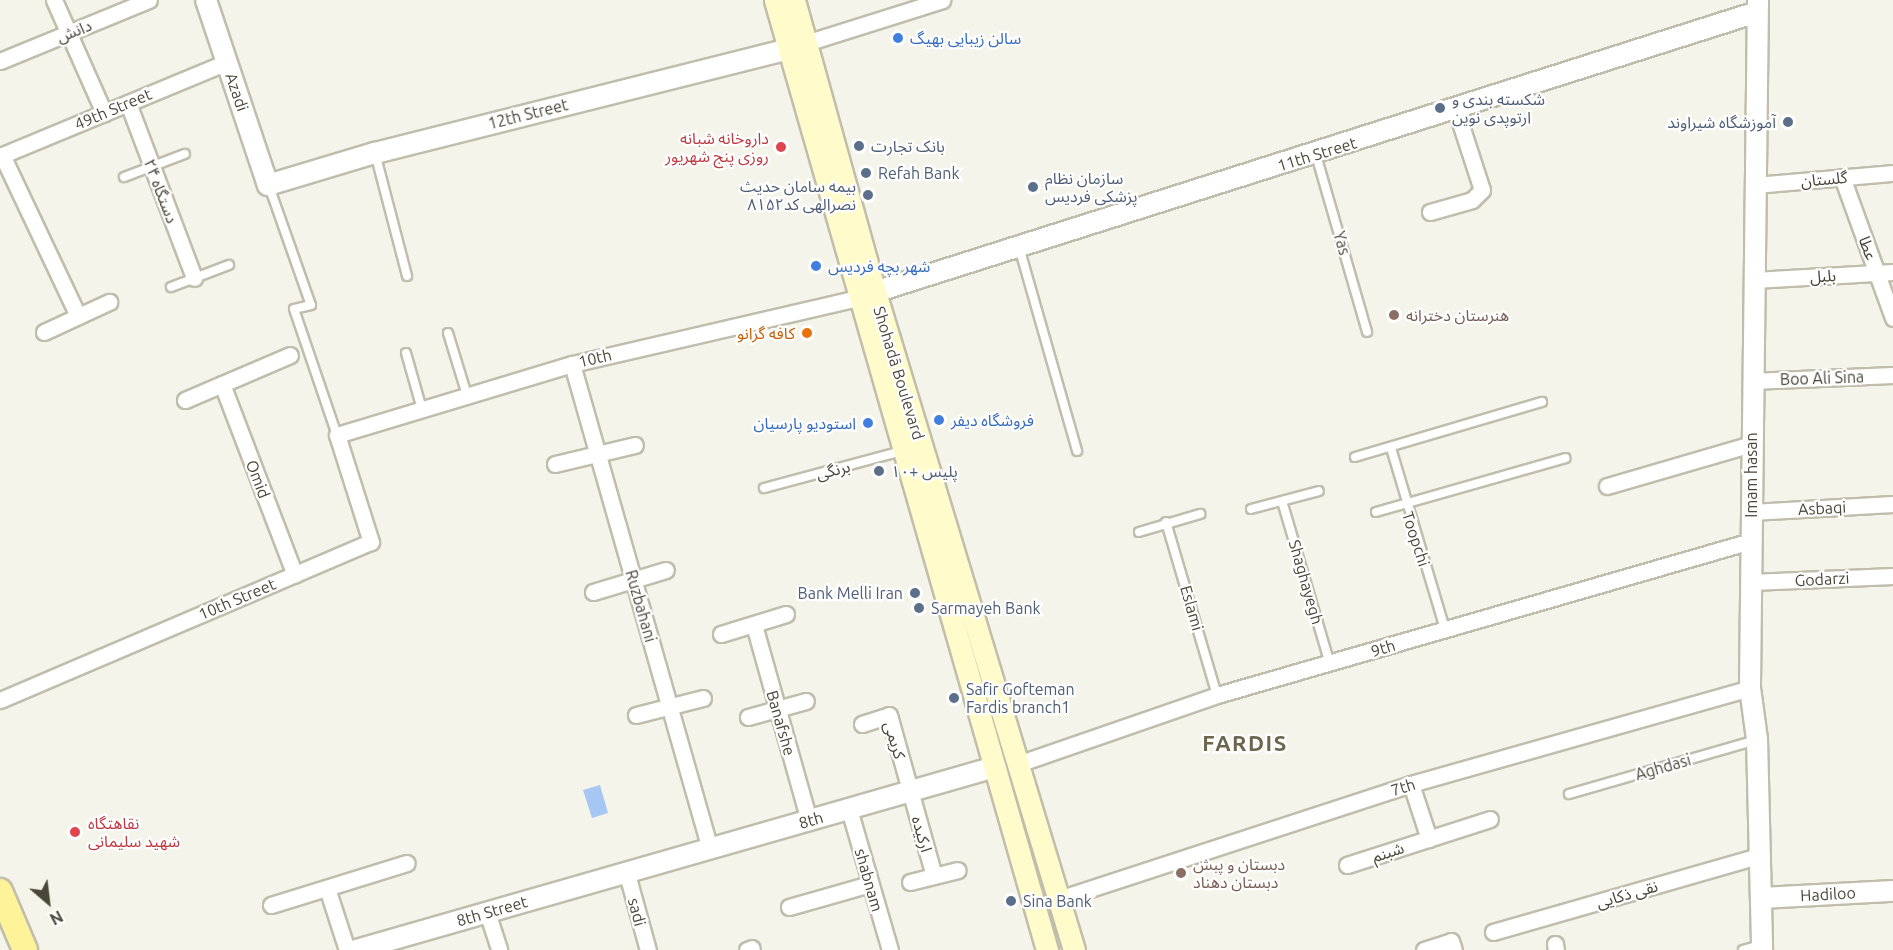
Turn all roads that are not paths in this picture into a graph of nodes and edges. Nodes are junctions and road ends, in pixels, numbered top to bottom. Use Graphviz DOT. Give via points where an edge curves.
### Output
graph roads {
  1 [pos="54,0"];
  2 [pos="149,0"];
  3 [pos="206,0"];
  4 [pos="775,0"];
  5 [pos="794,0"];
  6 [pos="942,0"];
  7 [pos="1758,6"];
  8 [pos="69,33"];
  9 [pos="797,46"];
  10 [pos="0,62"];
  11 [pos="227,62"];
  12 [pos="128,103"];
  13 [pos="1456,110"];
  14 [pos="104,113"];
  15 [pos="375,153"];
  16 [pos="185,154"];
  17 [pos="1316,155"];
  18 [pos="1,156"];
  19 [pos="152,166"];
  20 [pos="1893,173"];
  21 [pos="124,177"];
  22 [pos="1842,177"];
  23 [pos="268,185"];
  24 [pos="1755,185"];
  25 [pos="1430,212"];
  26 [pos="1017,243"];
  27 [pos="229,265"];
  28 [pos="1893,272"];
  29 [pos="1877,273"];
  30 [pos="407,276"];
  31 [pos="194,278"];
  32 [pos="1754,280"];
  33 [pos="171,287"];
  34 [pos="866,295"];
  35 [pos="109,302"];
  36 [pos="78,316"];
  37 [pos="1893,318"];
  38 [pos="44,332"];
  39 [pos="1367,332"];
  40 [pos="448,333"];
  41 [pos="406,353"];
  42 [pos="290,355"];
  43 [pos="572,364"];
  44 [pos="1893,375"];
  45 [pos="1751,381"];
  46 [pos="222,384"];
  47 [pos="467,395"];
  48 [pos="185,400"];
  49 [pos="1542,402"];
  50 [pos="422,409"];
  51 [pos="336,435"];
  52 [pos="1752,444"];
  53 [pos="635,445"];
  54 [pos="1391,448"];
  55 [pos="902,451"];
  56 [pos="1077,451"];
  57 [pos="598,453"];
  58 [pos="1355,457"];
  59 [pos="1565,458"];
  60 [pos="555,464"];
  61 [pos="1607,486"];
  62 [pos="764,488"];
  63 [pos="1319,491"];
  64 [pos="1282,501"];
  65 [pos="1893,504"];
  66 [pos="1406,505"];
  67 [pos="1251,509"];
  68 [pos="1376,512"];
  69 [pos="1751,512"];
  70 [pos="1200,514"];
  71 [pos="1167,522"];
  72 [pos="1139,532"];
  73 [pos="1751,541"];
  74 [pos="666,570"];
  75 [pos="295,575"];
  76 [pos="1893,576"];
  77 [pos="633,580"];
  78 [pos="1751,582"];
  79 [pos="593,592"];
  80 [pos="786,614"];
  81 [pos="754,625"];
  82 [pos="1445,629"];
  83 [pos="721,634"];
  84 [pos="1330,664"];
  85 [pos="1750,688"];
  86 [pos="1217,694"];
  87 [pos="703,698"];
  88 [pos="0,700"];
  89 [pos="806,701"];
  90 [pos="669,705"];
  91 [pos="777,709"];
  92 [pos="636,716"];
  93 [pos="748,717"];
  94 [pos="862,724"];
  95 [pos="1757,739"];
  96 [pos="1018,764"];
  97 [pos="995,768"];
  98 [pos="1411,784"];
  99 [pos="910,792"];
  100 [pos="1569,794"];
  101 [pos="849,809"];
  102 [pos="1490,819"];
  103 [pos="808,821"];
  104 [pos="1429,839"];
  105 [pos="710,849"];
  106 [pos="1761,855"];
  107 [pos="407,863"];
  108 [pos="1347,865"];
  109 [pos="958,870"];
  110 [pos="627,874"];
  111 [pos="934,876"];
  112 [pos="910,882"];
  113 [pos="870,884"];
  114 [pos="327,888"];
  115 [pos="0,891"];
  116 [pos="1893,891"];
  117 [pos="1762,898"];
  118 [pos="1059,899"];
  119 [pos="271,905"];
  120 [pos="789,907"];
  121 [pos="487,912"];
  122 [pos="1493,932"];
  123 [pos="1452,946"];
  124 [pos="1762,947"];
  125 [pos="26,950"];
  126 [pos="347,950"];
  127 [pos="356,950"];
  128 [pos="499,950"];
  129 [pos="648,950"];
  130 [pos="890,950"];
  131 [pos="1047,950"];
  132 [pos="1074,950"];
  133 [pos="1424,950"];
  134 [pos="1743,950"];
  1 -- 8 [label="street"];
  2 -- 8 [label="street, دانش"];
  3 -- 11 [label="street, Azadi"];
  4 -- 9 [label="main road, Shohadā Boulevard"];
  5 -- 9 [label="main road, Shohadā Boulevard"];
  6 -- 9 [label="street"];
  7 -- 13 [label="street, 11th Street"];
  7 -- 24 [label="street, Imam hasan"];
  8 -- 10 [label="street, دانش"];
  8 -- 14 [label="street"];
  9 -- 15 [label="street, 12th Street"];
  9 -- 34 [label="main road, Shohadā Boulevard"];
  11 -- 12 [label="street, 49th Street"];
  11 -- 23 [label="street, Azadi"];
  12 -- 14 [label="street, 49th Street"];
  12 -- 19 [label="street, ۲۴ دستگاه"];
  13 -- 17 [label="street, 11th Street"];
  13 -- 25 [label="street" via="1482,190 1472,200"];
  14 -- 18 [label="street, 49th Street"];
  15 -- 23 [label="street, 12th Street"];
  15 -- 30 [label="lane"];
  16 -- 19 [label="lane"];
  17 -- 26 [label="street, 11th Street"];
  17 -- 39 [label="lane, Yas"];
  18 -- 36 [label="street"];
  19 -- 21 [label="lane"];
  19 -- 31 [label="street, ۲۴ دستگاه"];
  20 -- 22 [label="street, گلستان"];
  22 -- 24 [label="street, گلستان"];
  22 -- 29 [label="street, عطا"];
  23 -- 51 [label="lane" via="311,305 294,309"];
  24 -- 32 [label="street, Imam hasan"];
  26 -- 34 [label="street, 11th Street"];
  26 -- 56 [label="lane"];
  27 -- 31 [label="lane"];
  28 -- 29 [label="street, بلبل"];
  29 -- 32 [label="street, بلبل"];
  29 -- 37 [label="street, عطا"];
  31 -- 33 [label="lane"];
  32 -- 45 [label="street, Imam hasan"];
  34 -- 43 [label="street, 10th"];
  34 -- 55 [label="main road, Shohadā Boulevard"];
  34 -- 96 [label="main road, Shohadā Boulevard"];
  35 -- 36 [label="street"];
  36 -- 38 [label="street"];
  40 -- 47 [label="lane"];
  41 -- 50 [label="lane"];
  42 -- 46 [label="street"];
  43 -- 47 [label="street, 10th"];
  43 -- 57 [label="street, Ruzbahani"];
  44 -- 45 [label="street, Boo Ali Sina"];
  45 -- 52 [label="street, Imam hasan"];
  46 -- 48 [label="street"];
  46 -- 75 [label="street, Omid"];
  47 -- 50 [label="street, 10th"];
  49 -- 54 [label="lane"];
  50 -- 51 [label="street, 10th"];
  51 -- 75 [label="street, 10th Street" via="371,542"];
  52 -- 61 [label="street"];
  52 -- 69 [label="street, Imam hasan"];
  53 -- 57 [label="street"];
  54 -- 58 [label="lane"];
  54 -- 66 [label="lane, Toopchi"];
  55 -- 62 [label="lane, برنگی"];
  55 -- 97 [label="main road, Shohadā Boulevard"];
  57 -- 60 [label="street"];
  57 -- 77 [label="street, Ruzbahani"];
  59 -- 66 [label="lane"];
  63 -- 64 [label="lane"];
  64 -- 67 [label="lane"];
  64 -- 84 [label="lane, Shaghayegh"];
  65 -- 69 [label="street, Asbaqi"];
  66 -- 68 [label="lane"];
  66 -- 82 [label="lane, Toopchi"];
  69 -- 73 [label="street, Imam hasan"];
  70 -- 71 [label="lane"];
  71 -- 72 [label="lane"];
  71 -- 86 [label="lane, Eslami"];
  73 -- 78 [label="street, Imam hasan"];
  73 -- 82 [label="street, 9th"];
  74 -- 77 [label="street"];
  75 -- 88 [label="street, 10th Street"];
  76 -- 78 [label="street, Godarzi"];
  77 -- 79 [label="street"];
  77 -- 90 [label="street, Ruzbahani"];
  78 -- 85 [label="street, Imam hasan"];
  80 -- 81 [label="street"];
  81 -- 83 [label="street"];
  81 -- 91 [label="street, Banafshe"];
  82 -- 84 [label="street, 9th"];
  84 -- 86 [label="street, 9th"];
  85 -- 95 [label="street, Imam hasan"];
  85 -- 98 [label="street, 7th"];
  86 -- 96 [label="street, 9th"];
  87 -- 90 [label="street"];
  89 -- 91 [label="street"];
  90 -- 92 [label="street"];
  90 -- 105 [label="street, Ruzbahani"];
  91 -- 93 [label="street"];
  91 -- 103 [label="street, Banafshe"];
  94 -- 99 [label="street, کریمی" via="889,715"];
  95 -- 100 [label="lane, Aghdasi"];
  95 -- 106 [label="street, Imam hasan"];
  96 -- 118 [label="main road, Shohadā Boulevard"];
  97 -- 99 [label="street, 8th"];
  97 -- 131 [label="main road, Shohadā Boulevard"];
  98 -- 104 [label="street"];
  98 -- 118 [label="street, 7th"];
  99 -- 101 [label="street, 8th"];
  99 -- 111 [label="street, ارکیده"];
  101 -- 103 [label="street, 8th"];
  101 -- 113 [label="street, shabnam"];
  102 -- 104 [label="street, شبنم"];
  103 -- 105 [label="street, 8th"];
  104 -- 108 [label="street, شبنم"];
  105 -- 110 [label="street, 8th"];
  106 -- 117 [label="street, Imam hasan"];
  106 -- 122 [label="street, نقی ذکایی"];
  107 -- 114 [label="street"];
  109 -- 111 [label="street"];
  110 -- 121 [label="street, 8th Street"];
  110 -- 129 [label="street, sadi"];
  111 -- 112 [label="street"];
  113 -- 120 [label="street"];
  113 -- 130 [label="street, shabnam"];
  114 -- 119 [label="street"];
  114 -- 126 [label="street"];
  115 -- 125 [label="main road"];
  116 -- 117 [label="street, Hadiloo"];
  117 -- 124 [label="street, Imam hasan"];
  118 -- 132 [label="main road, Shohadā Boulevard"];
  121 -- 127 [label="street, 8th Street"];
  121 -- 128 [label="street"];
  123 -- 133 [label="street"];
  124 -- 134 [label="lane"];
}
